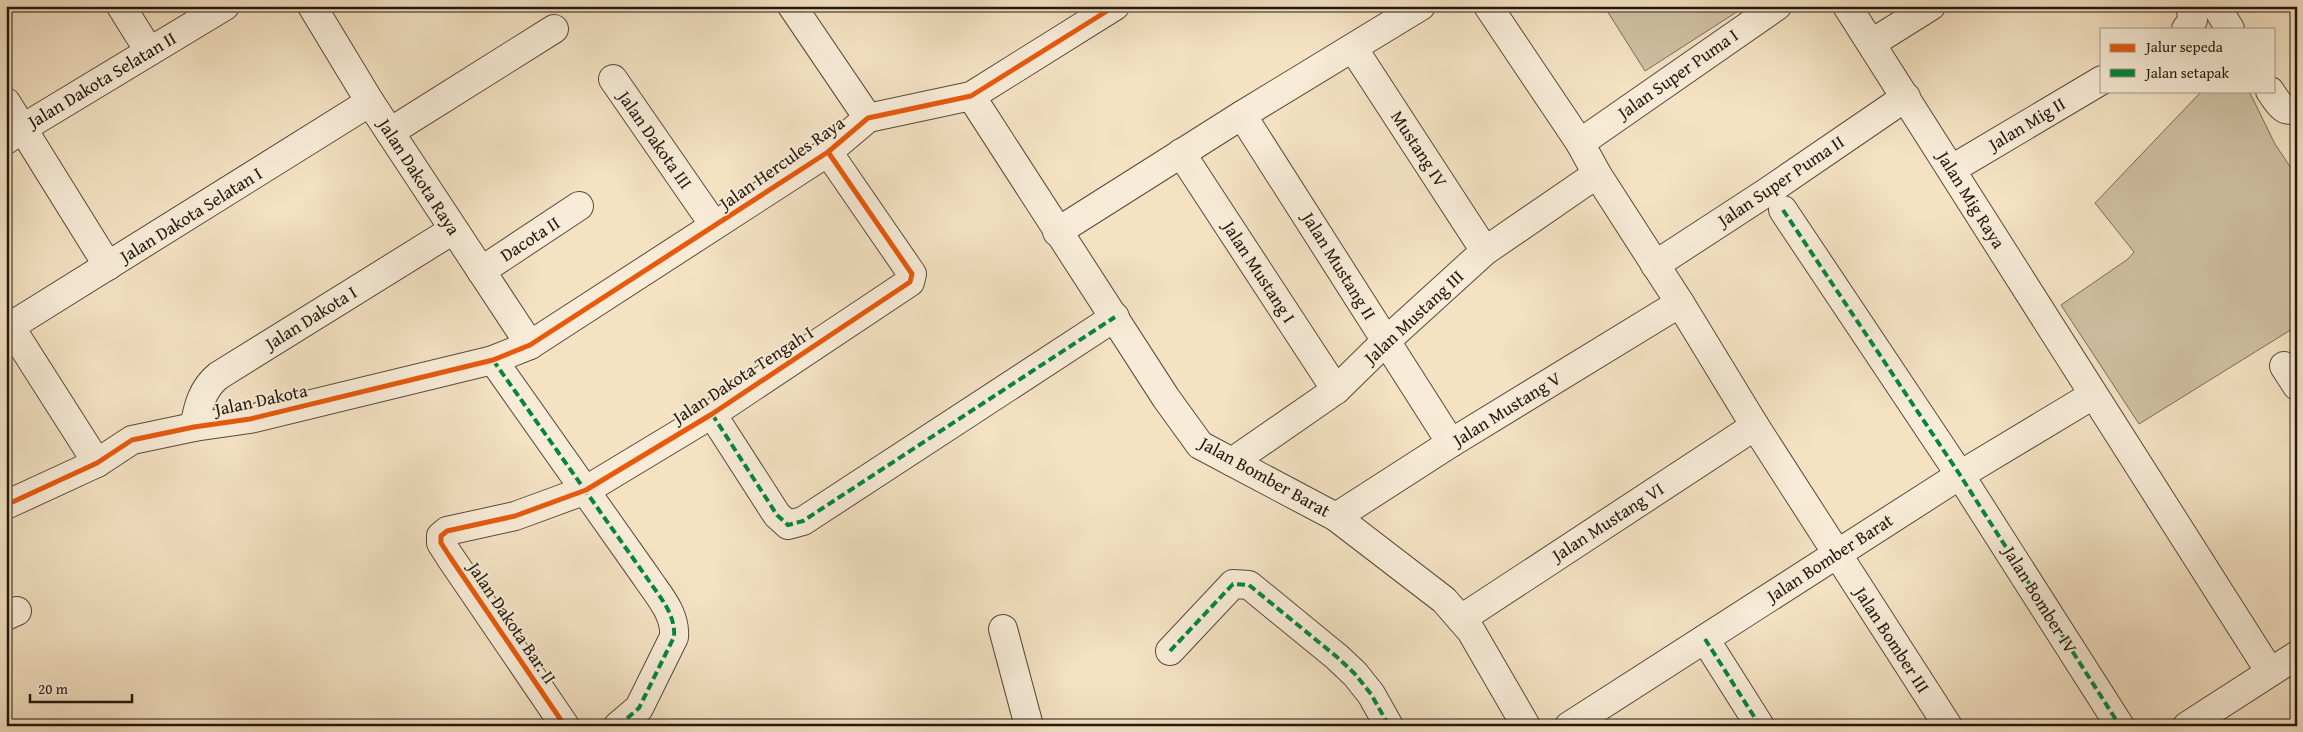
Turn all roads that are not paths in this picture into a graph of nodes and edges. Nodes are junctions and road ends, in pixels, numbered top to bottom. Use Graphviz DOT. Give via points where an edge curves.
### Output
graph roads {
  1 [pos="121,6"];
  2 [pos="225,6"];
  3 [pos="312,6"];
  4 [pos="792,6"];
  5 [pos="1421,6"];
  6 [pos="1488,6"];
  7 [pos="1777,6"];
  8 [pos="1847,6"];
  9 [pos="1931,6"];
  10 [pos="2190,6"];
  11 [pos="2216,6"];
  12 [pos="1098,11"];
  13 [pos="2187,28"];
  14 [pos="2229,28"];
  15 [pos="554,29"];
  16 [pos="1872,44"];
  17 [pos="1353,48"];
  18 [pos="149,51"];
  19 [pos="613,79"];
  20 [pos="2100,81"];
  21 [pos="2271,92"];
  22 [pos="972,96"];
  23 [pos="1906,97"];
  24 [pos="6,102"];
  25 [pos="370,102"];
  26 [pos="2297,107"];
  27 [pos="1242,114"];
  28 [pos="868,118"];
  29 [pos="390,132"];
  30 [pos="15,134"];
  31 [pos="1580,143"];
  32 [pos="828,152"];
  33 [pos="1181,153"];
  34 [pos="1952,169"];
  35 [pos="1596,174"];
  36 [pos="579,206"];
  37 [pos="1782,210"];
  38 [pos="714,225"];
  39 [pos="454,230"];
  40 [pos="1057,232"];
  41 [pos="1486,251"];
  42 [pos="1655,265"];
  43 [pos="108,266"];
  44 [pos="481,271"];
  45 [pos="1680,302"];
  46 [pos="1115,317"];
  47 [pos="9,323"];
  48 [pos="1386,341"];
  49 [pos="530,345"];
  50 [pos="493,360"];
  51 [pos="1336,390"];
  52 [pos="2093,395"];
  53 [pos="712,414"];
  54 [pos="1755,426"];
  55 [pos="194,427"];
  56 [pos="1451,443"];
  57 [pos="97,462"];
  58 [pos="1232,462"];
  59 [pos="1960,475"];
  60 [pos="586,490"];
  61 [pos="6,505"];
  62 [pos="1336,517"];
  63 [pos="441,536"];
  64 [pos="1835,553"];
  65 [pos="1461,619"];
  66 [pos="1003,629"];
  67 [pos="1705,639"];
  68 [pos="1170,651"];
  69 [pos="2296,658"];
  70 [pos="2270,672"];
  71 [pos="1576,724"];
  72 [pos="565,725"];
  73 [pos="618,726"];
  74 [pos="1029,726"];
  75 [pos="1389,726"];
  76 [pos="1526,726"];
  77 [pos="1760,726"];
  78 [pos="1948,726"];
  79 [pos="2120,726"];
  80 [pos="2186,726"];
  1 -- 18 [label="street"];
  2 -- 18 [label="street, Jalan Dakota Selatan II"];
  3 -- 25 [label="street, Jalan Dakota Raya"];
  4 -- 28 [label="street"];
  5 -- 17 [label="street"];
  6 -- 31 [label="street, Jalan Bomber III"];
  7 -- 31 [label="street, Jalan Super Puma I"];
  8 -- 16 [label="street, Jalan Mig Raya"];
  9 -- 16 [label="street"];
  10 -- 13 [label="street" via="2193,20"];
  11 -- 14 [label="street"];
  12 -- 22 [label="street, Jalan Hercules Raya"];
  15 -- 29 [label="street"];
  16 -- 23 [label="street, Jalan Mig Raya"];
  17 -- 27 [label="street"];
  17 -- 41 [label="street, Mustang IV"];
  18 -- 30 [label="street, Jalan Dakota Selatan II"];
  19 -- 38 [label="street, Jalan Dakota III"];
  20 -- 34 [label="street, Jalan Mig II"];
  21 -- 26 [label="street" via="2285,110"];
  22 -- 28 [label="street, Jalan Hercules Raya"];
  22 -- 40 [label="street, Jalan Bomber Barat"];
  23 -- 34 [label="street, Jalan Mig Raya"];
  23 -- 42 [label="street, Jalan Super Puma II"];
  24 -- 30 [label="street"];
  25 -- 29 [label="street, Jalan Dakota Raya"];
  25 -- 43 [label="street, Jalan Dakota Selatan I"];
  27 -- 33 [label="street"];
  27 -- 48 [label="street, Jalan Mustang II"];
  28 -- 32 [label="street, Jalan Hercules Raya"];
  29 -- 39 [label="street, Jalan Dakota Raya"];
  30 -- 43 [label="street"];
  31 -- 35 [label="street, Jalan Bomber III"];
  32 -- 38 [label="street, Jalan Hercules Raya"];
  32 -- 53 [label="street, Jalan Dakota Tengah I" via="912,278"];
  33 -- 40 [label="street"];
  33 -- 51 [label="street, Jalan Mustang I"];
  34 -- 52 [label="street, Jalan Mig Raya"];
  35 -- 41 [label="street, Jalan Mustang III"];
  35 -- 42 [label="street, Jalan Bomber III"];
  36 -- 44 [label="street, Dacota II"];
  37 -- 59 [label="street, Jalan Bomber IV"];
  38 -- 49 [label="street, Jalan Hercules Raya"];
  39 -- 44 [label="street, Jalan Dakota Raya"];
  39 -- 55 [label="street, Jalan Dakota I" via="218,376 203,394"];
  40 -- 46 [label="street, Jalan Bomber Barat"];
  41 -- 48 [label="street, Jalan Mustang III"];
  42 -- 45 [label="street, Jalan Bomber III"];
  43 -- 47 [label="street, Jalan Dakota Selatan I"];
  44 -- 49 [label="street, Jalan Dakota Raya"];
  45 -- 54 [label="street, Jalan Bomber III"];
  45 -- 56 [label="street, Jalan Mustang V"];
  46 -- 53 [label="street" via="803,521 788,524 777,515"];
  46 -- 58 [label="street, Jalan Bomber Barat" via="1194,438 1200,445"];
  47 -- 57 [label="street"];
  48 -- 51 [label="street, Jalan Mustang III"];
  48 -- 56 [label="street, Jalan Mustang II"];
  49 -- 50 [label="street, Jalan Dakota"];
  50 -- 55 [label="street, Jalan Dakota" via="250,419"];
  50 -- 60 [label="street"];
  51 -- 58 [label="street, Jalan Mustang III"];
  52 -- 59 [label="street, Jalan Bomber Barat"];
  52 -- 70 [label="street, Jalan Mig Raya"];
  53 -- 60 [label="street, Jalan Dakota Tengah I"];
  54 -- 64 [label="street, Jalan Bomber III"];
  54 -- 65 [label="street, Jalan Mustang VI"];
  55 -- 57 [label="street, Jalan Dakota" via="132,440"];
  56 -- 62 [label="street, Jalan Mustang V"];
  57 -- 61 [label="street, Jalan Dakota"];
  58 -- 62 [label="street, Jalan Bomber Barat"];
  59 -- 64 [label="street, Jalan Bomber Barat"];
  59 -- 79 [label="street, Jalan Bomber IV"];
  60 -- 63 [label="street, Jalan Dakota Tengah I" via="515,516 446,531"];
  60 -- 73 [label="street" via="670,613 675,627 674,636 638,708"];
  62 -- 65 [label="street, Jalan Bomber Barat" via="1444,600"];
  63 -- 72 [label="street, Jalan Dakota Bar. II" via="441,543 450,557"];
  64 -- 67 [label="street, Jalan Bomber Barat"];
  64 -- 78 [label="street, Jalan Bomber III"];
  65 -- 76 [label="street, Jalan Bomber Barat"];
  66 -- 74 [label="street"];
  67 -- 71 [label="street, Jalan Bomber Barat"];
  67 -- 77 [label="street"];
  68 -- 75 [label="street" via="1233,584 1249,585 1355,674"];
  69 -- 70 [label="street"];
  70 -- 80 [label="street"];
}
